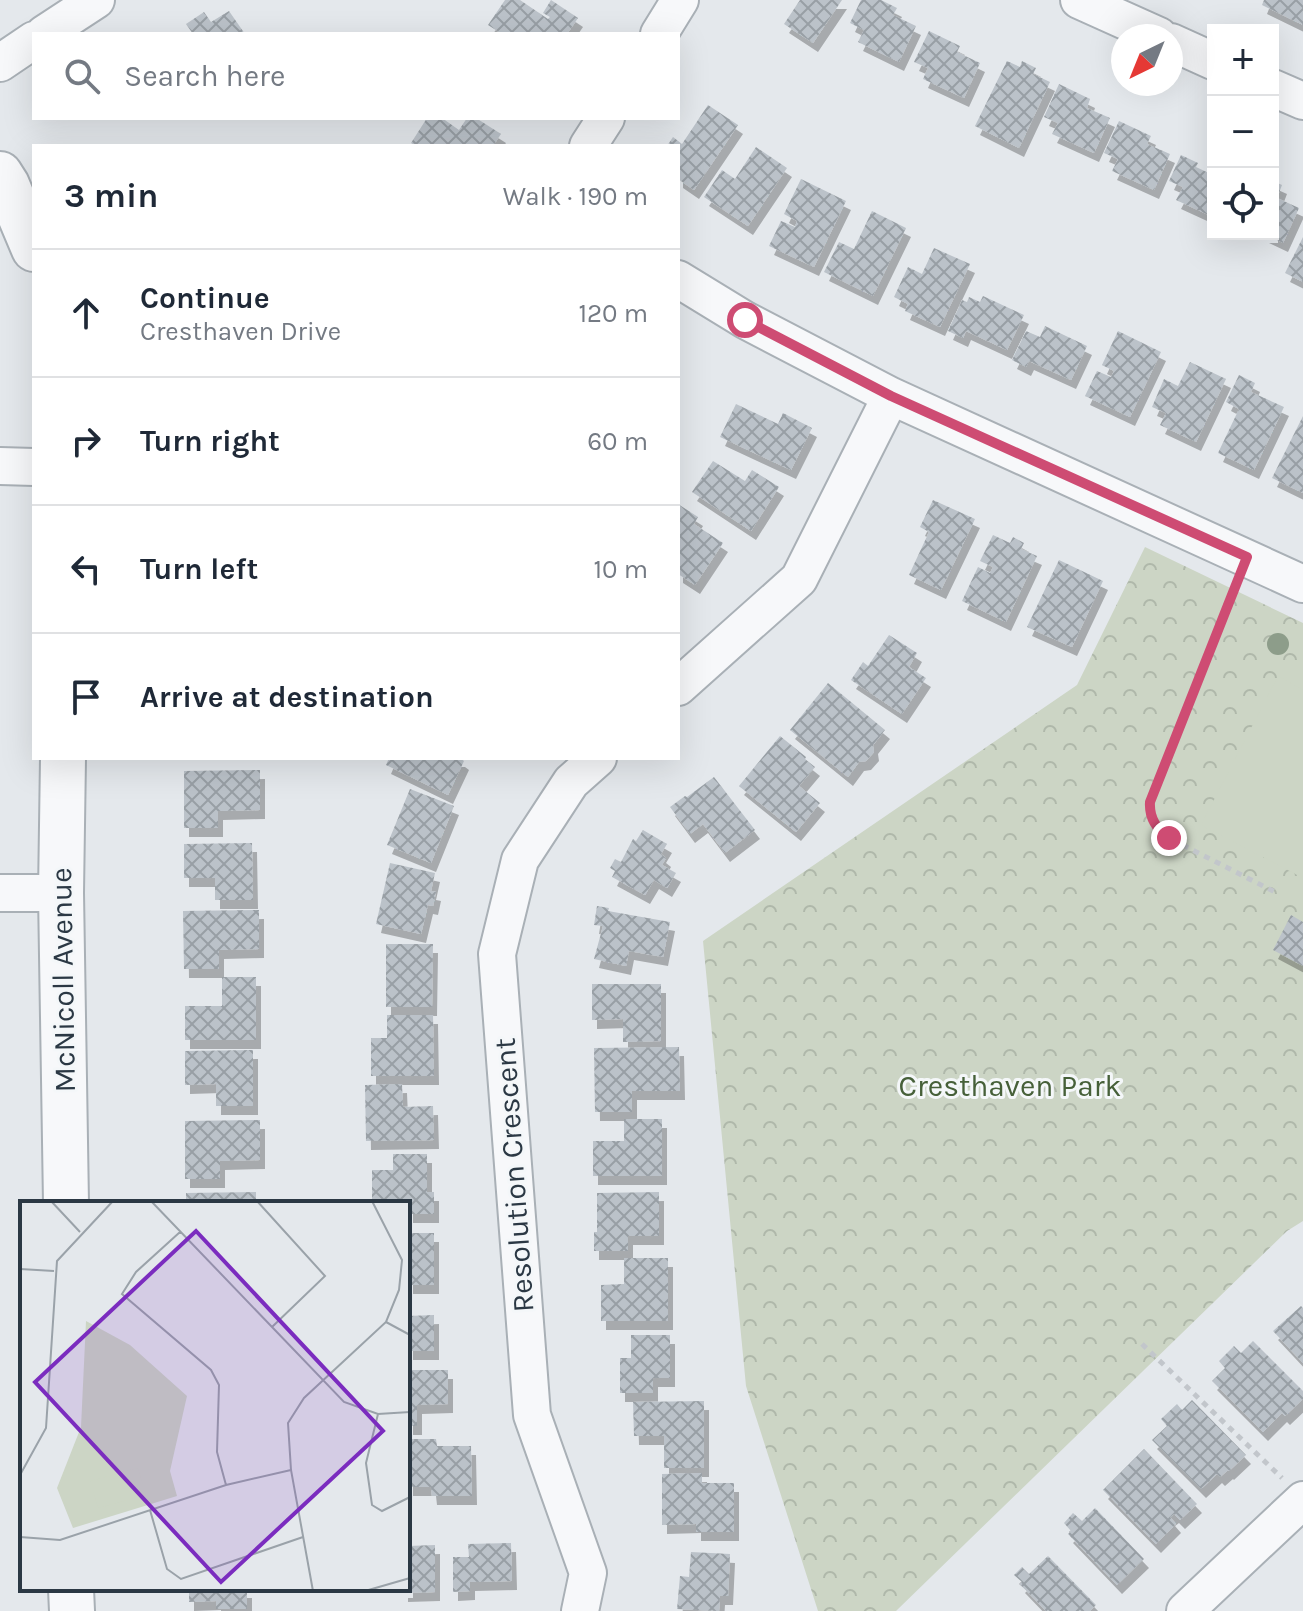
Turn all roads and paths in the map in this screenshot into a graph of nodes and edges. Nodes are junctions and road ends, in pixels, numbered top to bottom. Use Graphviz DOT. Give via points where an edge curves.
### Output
graph roads {
  1 [pos="96,0"];
  2 [pos="680,0"];
  3 [pos="1079,0"];
  4 [pos="1132,24"];
  5 [pos="47,32"];
  6 [pos="660,32"];
  7 [pos="32,41"];
  8 [pos="1183,47"];
  9 [pos="1207,58"];
  10 [pos="0,63"];
  11 [pos="1279,91"];
  12 [pos="1303,101"];
  13 [pos="605,120"];
  14 [pos="589,144"];
  15 [pos="0,174"];
  16 [pos="32,244"];
  17 [pos="680,280"];
  18 [pos="891,396"];
  19 [pos="0,466"];
  20 [pos="32,467"];
  21 [pos="1247,557"];
  22 [pos="1303,584"];
  23 [pos="680,685"];
  24 [pos="63,760"];
  25 [pos="596,760"];
  26 [pos="1275,892"];
  27 [pos="0,893"];
  28 [pos="61,893"];
  29 [pos="66,1201"];
  30 [pos="1142,1344"];
  31 [pos="1294,1491"];
  32 [pos="71,1591"];
  33 [pos="72,1611"];
  34 [pos="580,1611"];
  35 [pos="1185,1611"];
  1 -- 5 [label="street"];
  2 -- 6 [label="street"];
  3 -- 4 [label="street"];
  7 -- 10 [label="street"];
  8 -- 9 [label="street"];
  11 -- 12 [label="street"];
  13 -- 14 [label="street"];
  15 -- 16 [label="street"];
  17 -- 18 [label="street"];
  18 -- 21 [label="street"];
  18 -- 23 [label="street" via="799,579"];
  19 -- 20 [label="street"];
  21 -- 22 [label="street"];
  21 -- 26 [label="path" via="1150,813 1166,836"];
  24 -- 28 [label="street, McNicoll Avenue"];
  25 -- 34 [label="street, Resolution Crescent" via="571,782 520,860 497,954 532,1415 588,1573"];
  27 -- 28 [label="street"];
  28 -- 29 [label="street, McNicoll Avenue"];
  30 -- 31 [label="path"];
  31 -- 35 [label="street"];
  32 -- 33 [label="street"];
}
